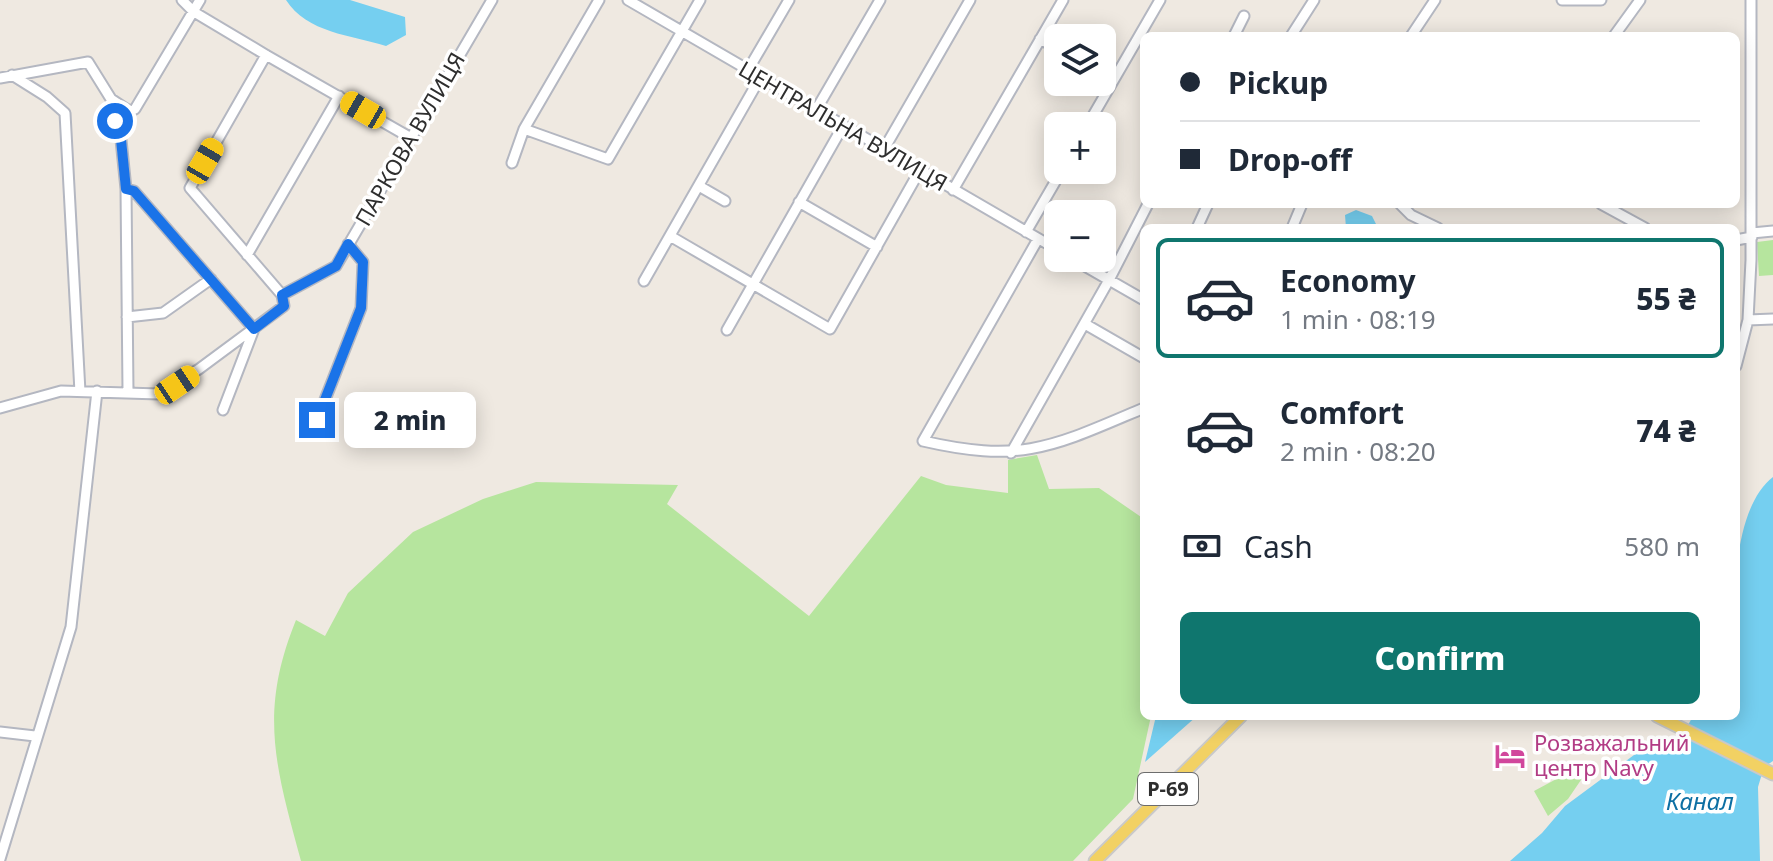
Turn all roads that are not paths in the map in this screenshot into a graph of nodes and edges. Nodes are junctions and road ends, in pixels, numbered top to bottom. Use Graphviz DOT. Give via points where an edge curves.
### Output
graph roads {
  1 [pos="182,0"];
  2 [pos="200,0"];
  3 [pos="492,0"];
  4 [pos="599,0"];
  5 [pos="628,0"];
  6 [pos="700,0"];
  7 [pos="789,0"];
  8 [pos="880,0"];
  9 [pos="970,0"];
  10 [pos="1063,0"];
  11 [pos="1160,0"];
  12 [pos="1314,0"];
  13 [pos="1435,0"];
  14 [pos="1562,0"];
  15 [pos="1601,0"];
  16 [pos="1640,0"];
  17 [pos="1751,0"];
  18 [pos="194,12"];
  19 [pos="1244,16"];
  20 [pos="681,32"];
  21 [pos="1141,32"];
  22 [pos="1236,32"];
  23 [pos="1294,32"];
  24 [pos="1414,32"];
  25 [pos="1617,32"];
  26 [pos="1140,34"];
  27 [pos="1040,39"];
  28 [pos="1044,41"];
  29 [pos="266,55"];
  30 [pos="748,70"];
  31 [pos="12,75"];
  32 [pos="1116,76"];
  33 [pos="0,78"];
  34 [pos="760,78"];
  35 [pos="339,96"];
  36 [pos="816,110"];
  37 [pos="115,121"];
  38 [pos="843,126"];
  39 [pos="524,129"];
  40 [pos="411,138"];
  41 [pos="884,149"];
  42 [pos="512,163"];
  43 [pos="920,170"];
  44 [pos="1054,184"];
  45 [pos="699,186"];
  46 [pos="126,189"];
  47 [pos="953,190"];
  48 [pos="725,201"];
  49 [pos="799,202"];
  50 [pos="1146,208"];
  51 [pos="1404,208"];
  52 [pos="1608,208"];
  53 [pos="1430,224"];
  54 [pos="1638,224"];
  55 [pos="1773,231"];
  56 [pos="1026,232"];
  57 [pos="1752,235"];
  58 [pos="670,236"];
  59 [pos="1038,239"];
  60 [pos="1740,239"];
  61 [pos="1044,242"];
  62 [pos="348,244"];
  63 [pos="877,247"];
  64 [pos="247,255"];
  65 [pos="1095,272"];
  66 [pos="211,279"];
  67 [pos="1109,280"];
  68 [pos="644,281"];
  69 [pos="753,284"];
  70 [pos="282,295"];
  71 [pos="1140,298"];
  72 [pos="127,317"];
  73 [pos="1773,319"];
  74 [pos="1748,320"];
  75 [pos="1085,324"];
  76 [pos="254,329"];
  77 [pos="727,330"];
  78 [pos="1740,351"];
  79 [pos="1140,356"];
  80 [pos="97,391"];
  81 [pos="128,391"];
  82 [pos="80,392"];
  83 [pos="0,408"];
  84 [pos="223,410"];
  85 [pos="1140,410"];
  86 [pos="317,420"];
  87 [pos="1011,453"];
  88 [pos="1237,720"];
  89 [pos="1664,720"];
  90 [pos="0,732"];
  91 [pos="35,736"];
  92 [pos="1772,773"];
  93 [pos="0,859"];
  94 [pos="1095,861"];
  1 -- 18 [label="street"];
  2 -- 18 [label="street"];
  3 -- 40 [label="street, ПАРКОВА ВУЛИЦЯ"];
  4 -- 39 [label="street"];
  5 -- 20 [label="street, ЦЕНТРАЛЬНА ВУЛИЦЯ"];
  6 -- 20 [label="street"];
  7 -- 30 [label="street"];
  8 -- 36 [label="street"];
  9 -- 41 [label="street"];
  10 -- 27 [label="street"];
  11 -- 21 [label="street"];
  12 -- 23 [label="street"];
  13 -- 24 [label="street"];
  14 -- 15 [label="street"];
  16 -- 25 [label="street"];
  17 -- 57 [label="street"];
  18 -- 29 [label="street"];
  18 -- 31 [label="street" via="135,109 129,111 111,99 88,62"];
  19 -- 22 [label="street"];
  20 -- 30 [label="street, ЦЕНТРАЛЬНА ВУЛИЦЯ"];
  20 -- 39 [label="street" via="608,159"];
  26 -- 32 [label="street"];
  27 -- 28 [label="street"];
  27 -- 47 [label="street"];
  29 -- 35 [label="street"];
  29 -- 64 [label="street" via="190,188"];
  30 -- 34 [label="street, ЦЕНТРАЛЬНА ВУЛИЦЯ"];
  31 -- 33 [label="street"];
  31 -- 82 [label="street" via="65,113"];
  34 -- 36 [label="street, ЦЕНТРАЛЬНА ВУЛИЦЯ"];
  34 -- 45 [label="street"];
  35 -- 40 [label="street"];
  35 -- 64 [label="street"];
  36 -- 38 [label="street, ЦЕНТРАЛЬНА ВУЛИЦЯ"];
  37 -- 46 [label="street"];
  38 -- 41 [label="street, ЦЕНТРАЛЬНА ВУЛИЦЯ"];
  38 -- 49 [label="street"];
  39 -- 42 [label="street"];
  40 -- 62 [label="street, ПАРКОВА ВУЛИЦЯ"];
  41 -- 43 [label="street, ЦЕНТРАЛЬНА ВУЛИЦЯ"];
  43 -- 47 [label="street, ЦЕНТРАЛЬНА ВУЛИЦЯ"];
  43 -- 63 [label="street"];
  44 -- 56 [label="street"];
  45 -- 48 [label="street"];
  45 -- 58 [label="street"];
  46 -- 66 [label="street" via="134,191"];
  46 -- 72 [label="street"];
  47 -- 56 [label="street, ЦЕНТРАЛЬНА ВУЛИЦЯ"];
  49 -- 63 [label="street"];
  49 -- 69 [label="street"];
  50 -- 67 [label="street"];
  51 -- 53 [label="street"];
  52 -- 54 [label="street"];
  55 -- 57 [label="street"];
  56 -- 59 [label="street, ЦЕНТРАЛЬНА ВУЛИЦЯ"];
  57 -- 60 [label="street"];
  57 -- 74 [label="street"];
  58 -- 68 [label="street"];
  58 -- 69 [label="street"];
  59 -- 61 [label="street, ЦЕНТРАЛЬНА ВУЛИЦЯ"];
  59 -- 87 [label="street" via="923,441"];
  62 -- 70 [label="street, ПАРКОВА ВУЛИЦЯ" via="336,266"];
  62 -- 86 [label="street" via="363,262 361,308"];
  63 -- 69 [label="street" via="830,329"];
  64 -- 70 [label="street"];
  65 -- 67 [label="street"];
  66 -- 72 [label="street" via="163,313"];
  66 -- 76 [label="street"];
  67 -- 71 [label="street"];
  67 -- 75 [label="street"];
  69 -- 77 [label="street"];
  70 -- 76 [label="street" via="284,306"];
  72 -- 81 [label="street"];
  73 -- 74 [label="street"];
  74 -- 78 [label="street"];
  75 -- 79 [label="street"];
  75 -- 87 [label="street"];
  76 -- 81 [label="street" via="159,394"];
  76 -- 84 [label="street"];
  80 -- 81 [label="street"];
  80 -- 82 [label="street"];
  80 -- 91 [label="street" via="71,627"];
  82 -- 83 [label="street" via="61,391"];
  85 -- 87 [label="street" via="1065,442"];
  88 -- 94 [label="main road, Р-69"];
  89 -- 92 [label="main road"];
  90 -- 91 [label="street"];
  91 -- 93 [label="street"];
}
